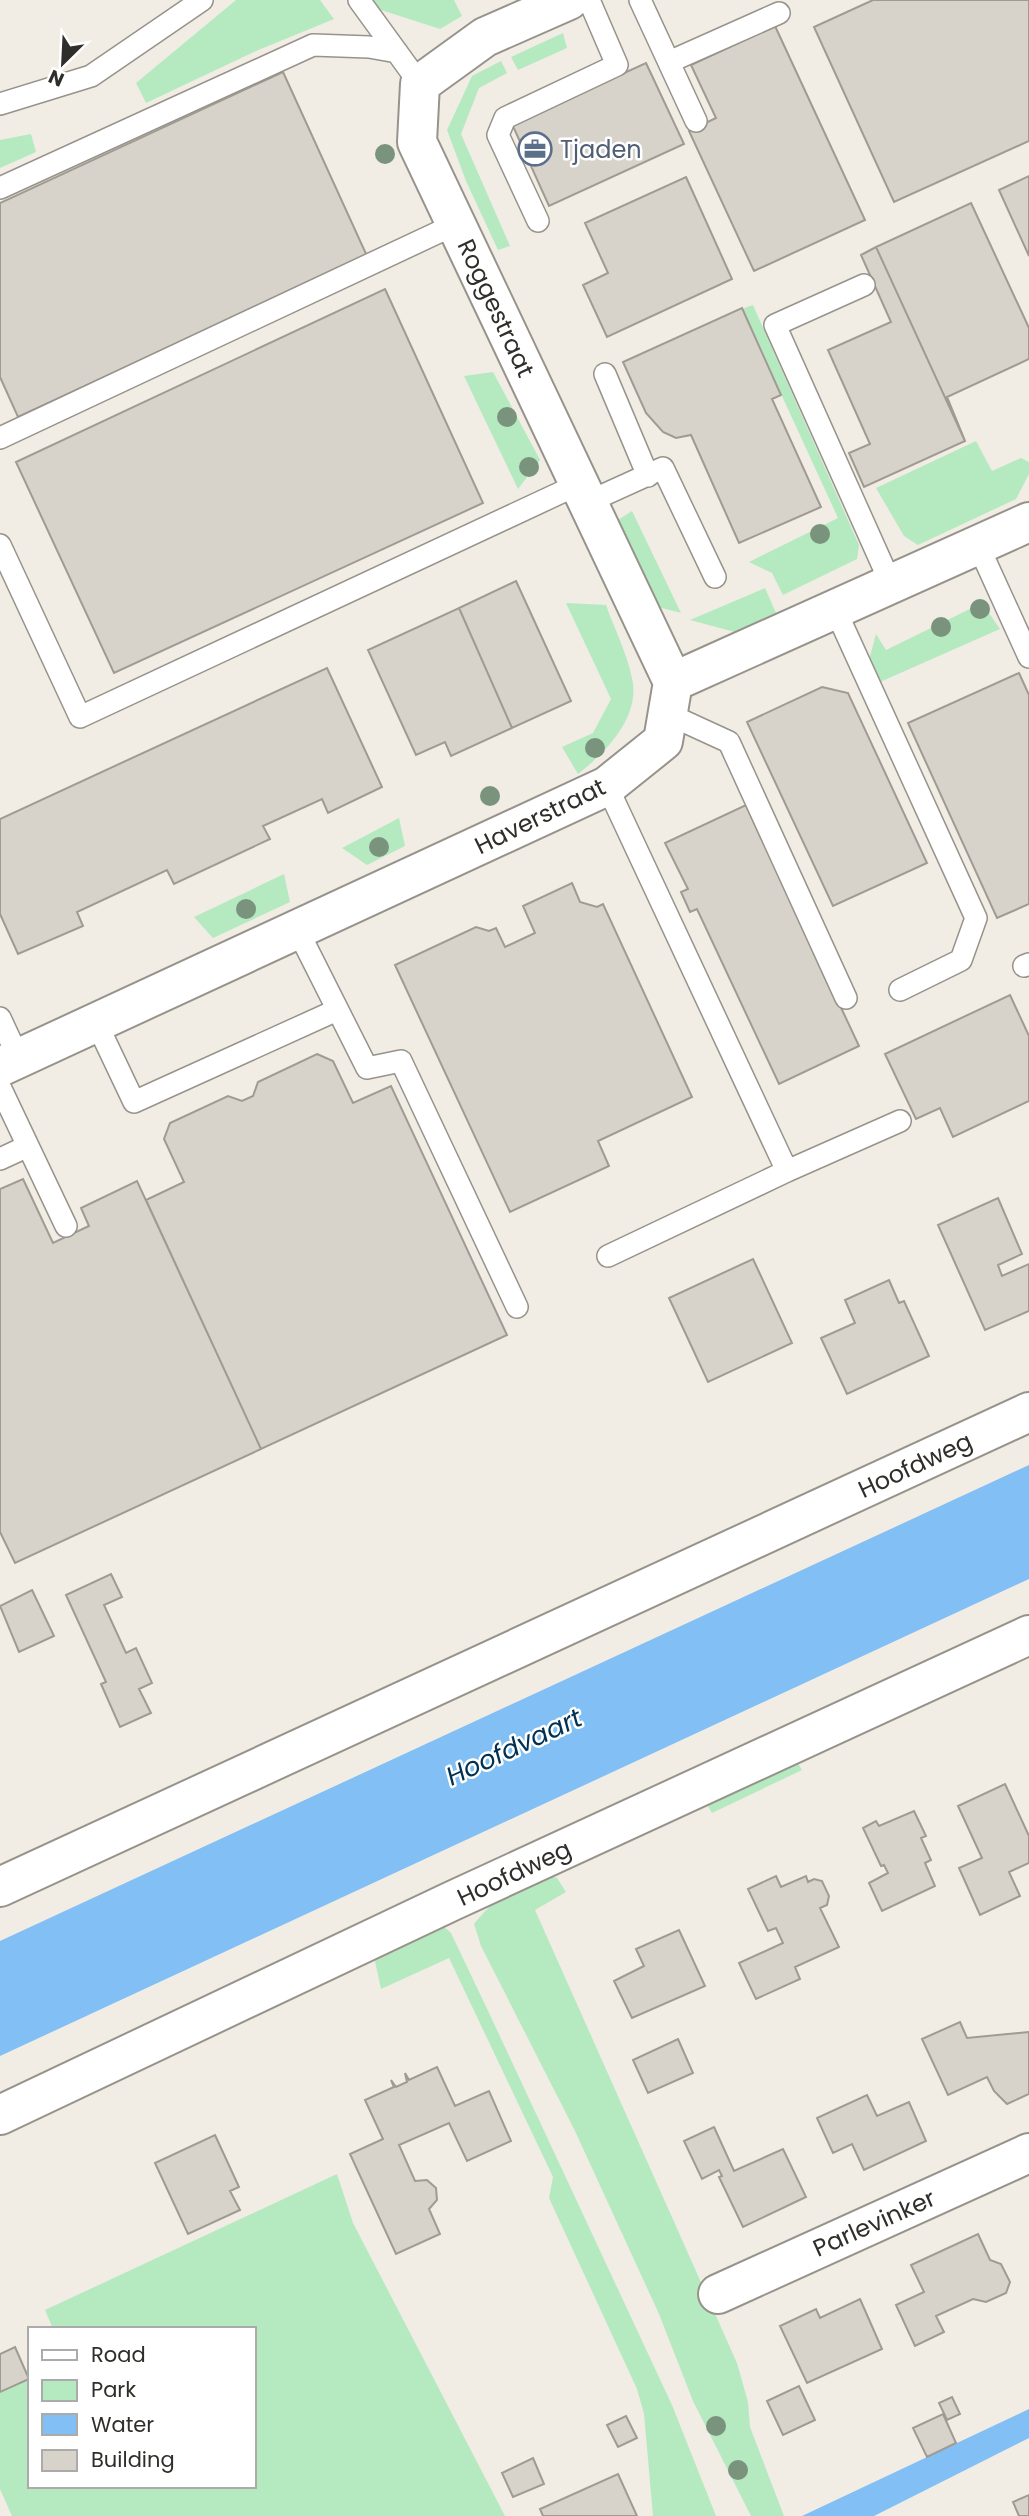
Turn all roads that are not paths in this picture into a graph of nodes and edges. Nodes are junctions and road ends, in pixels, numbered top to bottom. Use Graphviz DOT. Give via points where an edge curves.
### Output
graph roads {
  1 [pos="202,0"];
  2 [pos="359,0"];
  3 [pos="589,0"];
  4 [pos="640,0"];
  5 [pos="545,5"];
  6 [pos="779,13"];
  7 [pos="397,52"];
  8 [pos="669,62"];
  9 [pos="420,84"];
  10 [pos="0,104"];
  11 [pos="696,121"];
  12 [pos="0,188"];
  13 [pos="538,220"];
  14 [pos="456,224"];
  15 [pos="864,285"];
  16 [pos="605,374"];
  17 [pos="0,438"];
  18 [pos="648,475"];
  19 [pos="584,493"];
  20 [pos="1029,522"];
  21 [pos="0,545"];
  22 [pos="978,545"];
  23 [pos="715,577"];
  24 [pos="891,584"];
  25 [pos="835,609"];
  26 [pos="1029,657"];
  27 [pos="670,698"];
  28 [pos="607,786"];
  29 [pos="297,929"];
  30 [pos="900,990"];
  31 [pos="846,998"];
  32 [pos="337,1010"];
  33 [pos="0,1018"];
  34 [pos="96,1022"];
  35 [pos="6,1071"];
  36 [pos="900,1121"];
  37 [pos="27,1146"];
  38 [pos="0,1158"];
  39 [pos="787,1171"];
  40 [pos="66,1226"];
  41 [pos="608,1256"];
  42 [pos="517,1307"];
  43 [pos="1029,1412"];
  44 [pos="1029,1635"];
  45 [pos="0,1887"];
  46 [pos="0,2115"];
  47 [pos="1029,2153"];
  48 [pos="718,2294"];
  1 -- 10 [label="lane" via="91,76"];
  2 -- 7 [label="lane"];
  3 -- 13 [label="lane" via="617,65 505,118 498,135"];
  4 -- 8 [label="lane"];
  5 -- 9 [label="street" via="485,37"];
  6 -- 8 [label="lane"];
  7 -- 9 [label="lane"];
  7 -- 12 [label="lane" via="313,45"];
  8 -- 11 [label="lane"];
  9 -- 14 [label="street, Roggestraat" via="417,142"];
  14 -- 17 [label="lane"];
  14 -- 19 [label="street, Roggestraat"];
  15 -- 24 [label="lane" via="775,326"];
  16 -- 18 [label="lane"];
  18 -- 19 [label="lane"];
  18 -- 23 [label="lane" via="663,468"];
  19 -- 21 [label="lane" via="80,717"];
  19 -- 27 [label="street, Roggestraat"];
  20 -- 22 [label="street"];
  22 -- 24 [label="street"];
  22 -- 26 [label="lane"];
  24 -- 25 [label="street"];
  25 -- 27 [label="street"];
  25 -- 30 [label="lane" via="976,918 961,960"];
  27 -- 28 [label="street, Haverstraat" via="663,741"];
  27 -- 31 [label="lane" via="729,742"];
  28 -- 29 [label="street, Haverstraat"];
  28 -- 39 [label="lane"];
  29 -- 32 [label="lane"];
  29 -- 34 [label="street, Haverstraat"];
  32 -- 34 [label="lane" via="134,1102"];
  32 -- 42 [label="lane" via="367,1068 401,1060"];
  33 -- 35 [label="lane"];
  34 -- 35 [label="street, Haverstraat"];
  35 -- 37 [label="lane"];
  36 -- 39 [label="lane"];
  37 -- 38 [label="lane"];
  37 -- 40 [label="lane"];
  39 -- 41 [label="lane"];
  43 -- 45 [label="street, Hoofdweg"];
  44 -- 46 [label="street, Hoofdweg"];
  47 -- 48 [label="street, Parlevinker"];
}
